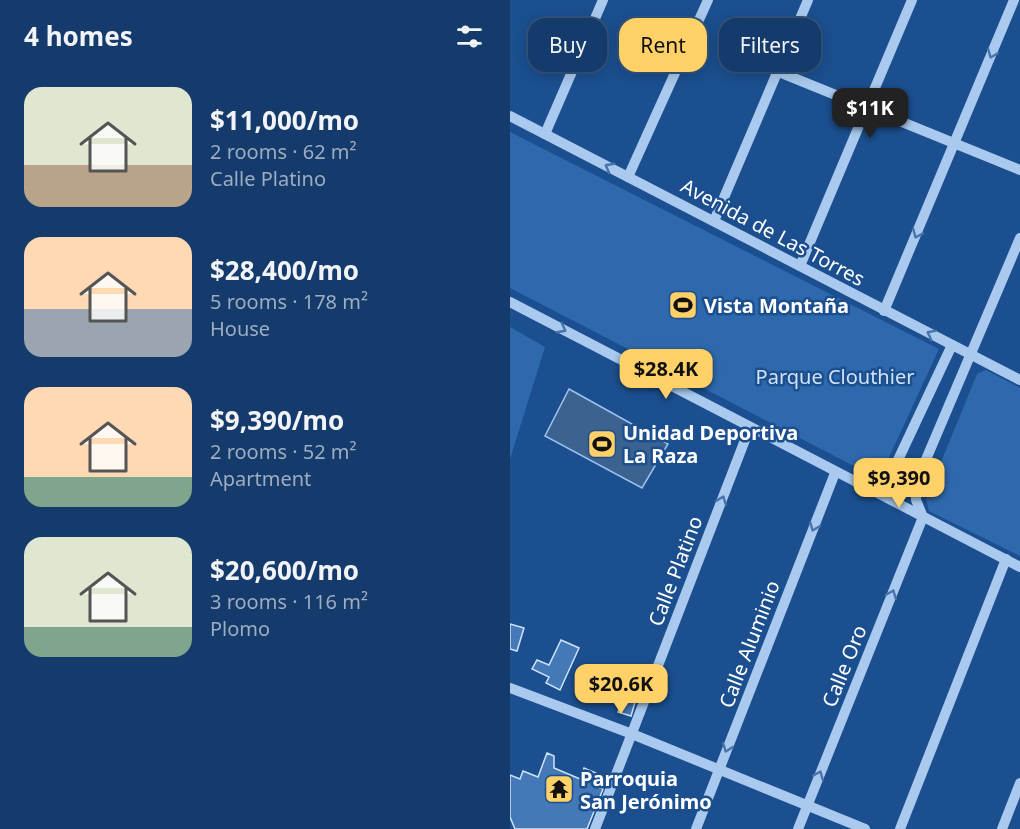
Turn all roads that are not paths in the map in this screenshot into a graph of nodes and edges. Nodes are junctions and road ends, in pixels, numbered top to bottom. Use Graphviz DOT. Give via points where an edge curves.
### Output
graph roads {
  1 [pos="603,0"];
  2 [pos="708,0"];
  3 [pos="808,0"];
  4 [pos="912,0"];
  5 [pos="1014,0"];
  6 [pos="801,18"];
  7 [pos="779,72"];
  8 [pos="867,108"];
  9 [pos="510,116"];
  10 [pos="545,134"];
  11 [pos="956,142"];
  12 [pos="1020,170"];
  13 [pos="628,177"];
  14 [pos="714,221"];
  15 [pos="1020,238"];
  16 [pos="800,266"];
  17 [pos="510,302"];
  18 [pos="884,311"];
  19 [pos="952,345"];
  20 [pos="972,355"];
  21 [pos="1020,380"];
  22 [pos="750,427"];
  23 [pos="835,473"];
  24 [pos="916,483"];
  25 [pos="877,492"];
  26 [pos="923,517"];
  27 [pos="1006,560"];
  28 [pos="1020,567"];
  29 [pos="510,688"];
  30 [pos="632,734"];
  31 [pos="718,771"];
  32 [pos="1020,783"];
  33 [pos="807,805"];
  34 [pos="595,829"];
  35 [pos="696,829"];
  36 [pos="798,829"];
  37 [pos="865,829"];
  38 [pos="900,829"];
  39 [pos="1002,829"];
  1 -- 10 [label="street"];
  2 -- 13 [label="street"];
  3 -- 6 [label="street"];
  4 -- 8 [label="street"];
  5 -- 11 [label="street, one-way"];
  7 -- 8 [label="street"];
  7 -- 14 [label="street"];
  8 -- 11 [label="street"];
  8 -- 16 [label="street"];
  9 -- 10 [label="street, Avenida de Las Torres"];
  13 -- 10 [label="street, Avenida de Las Torres, one-way"];
  11 -- 12 [label="street"];
  11 -- 18 [label="street, one-way"];
  13 -- 14 [label="street, Avenida de Las Torres"];
  14 -- 16 [label="street, Avenida de Las Torres"];
  15 -- 20 [label="street"];
  16 -- 18 [label="street, Avenida de Las Torres"];
  17 -- 22 [label="street, one-way"];
  19 -- 18 [label="street, Avenida de Las Torres, one-way"];
  19 -- 20 [label="street, Avenida de Las Torres"];
  19 -- 25 [label="street"];
  20 -- 21 [label="street, Avenida de Las Torres"];
  20 -- 24 [label="street"];
  22 -- 23 [label="street"];
  30 -- 22 [label="street, Calle Platino, one-way"];
  23 -- 25 [label="street"];
  23 -- 31 [label="street, Calle Aluminio, one-way"];
  24 -- 25 [label="street" via="899,495"];
  24 -- 26 [label="street" via="916,500"];
  25 -- 26 [label="street"];
  26 -- 27 [label="street"];
  33 -- 26 [label="street, Calle Oro, one-way"];
  27 -- 28 [label="street"];
  27 -- 38 [label="street"];
  29 -- 30 [label="street"];
  30 -- 31 [label="street"];
  30 -- 34 [label="street, Calle Platino"];
  31 -- 33 [label="street"];
  31 -- 35 [label="street, Calle Aluminio"];
  32 -- 39 [label="street"];
  33 -- 36 [label="street, Calle Oro"];
  33 -- 37 [label="street"];
}
